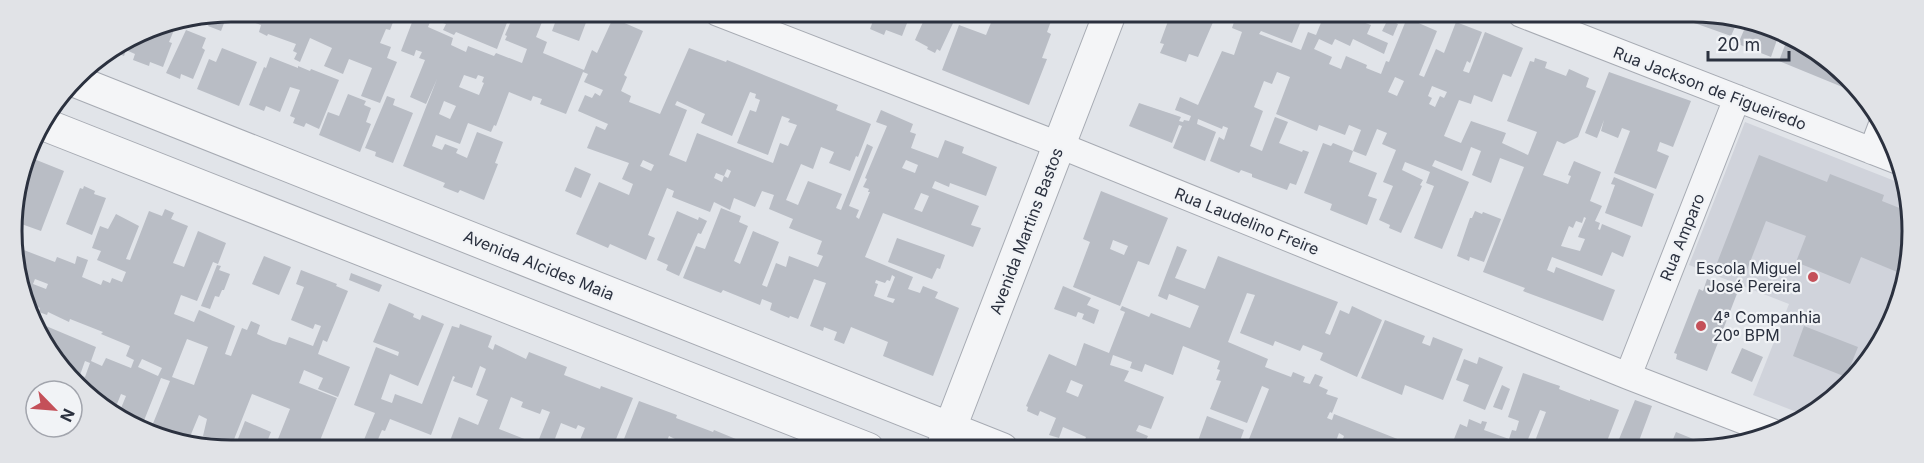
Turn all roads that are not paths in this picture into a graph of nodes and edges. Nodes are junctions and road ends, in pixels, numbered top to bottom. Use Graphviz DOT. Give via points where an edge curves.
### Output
graph roads {
  1 [pos="741,22"];
  2 [pos="1107,22"];
  3 [pos="1542,22"];
  4 [pos="84,84"];
  5 [pos="1737,98"];
  6 [pos="51,127"];
  7 [pos="1878,135"];
  8 [pos="1059,145"];
  9 [pos="1872,151"];
  10 [pos="1887,157"];
  11 [pos="1628,376"];
  12 [pos="1756,430"];
  13 [pos="946,439"];
  14 [pos="845,440"];
  1 -- 8 [label="street, Rua Laudelino Freire"];
  2 -- 8 [label="street, Avenida Martins Bastos"];
  3 -- 5 [label="street, Rua Jackson de Figueiredo"];
  4 -- 13 [label="street, Avenida Alcides Maia"];
  5 -- 9 [label="street, Rua Jackson de Figueiredo"];
  5 -- 11 [label="street, Rua Amparo"];
  6 -- 14 [label="street"];
  7 -- 9 [label="street"];
  8 -- 11 [label="street, Rua Laudelino Freire"];
  8 -- 13 [label="street, Avenida Martins Bastos"];
  9 -- 10 [label="street, Rua Jackson de Figueiredo"];
  11 -- 12 [label="street, Rua Laudelino Freire"];
}
